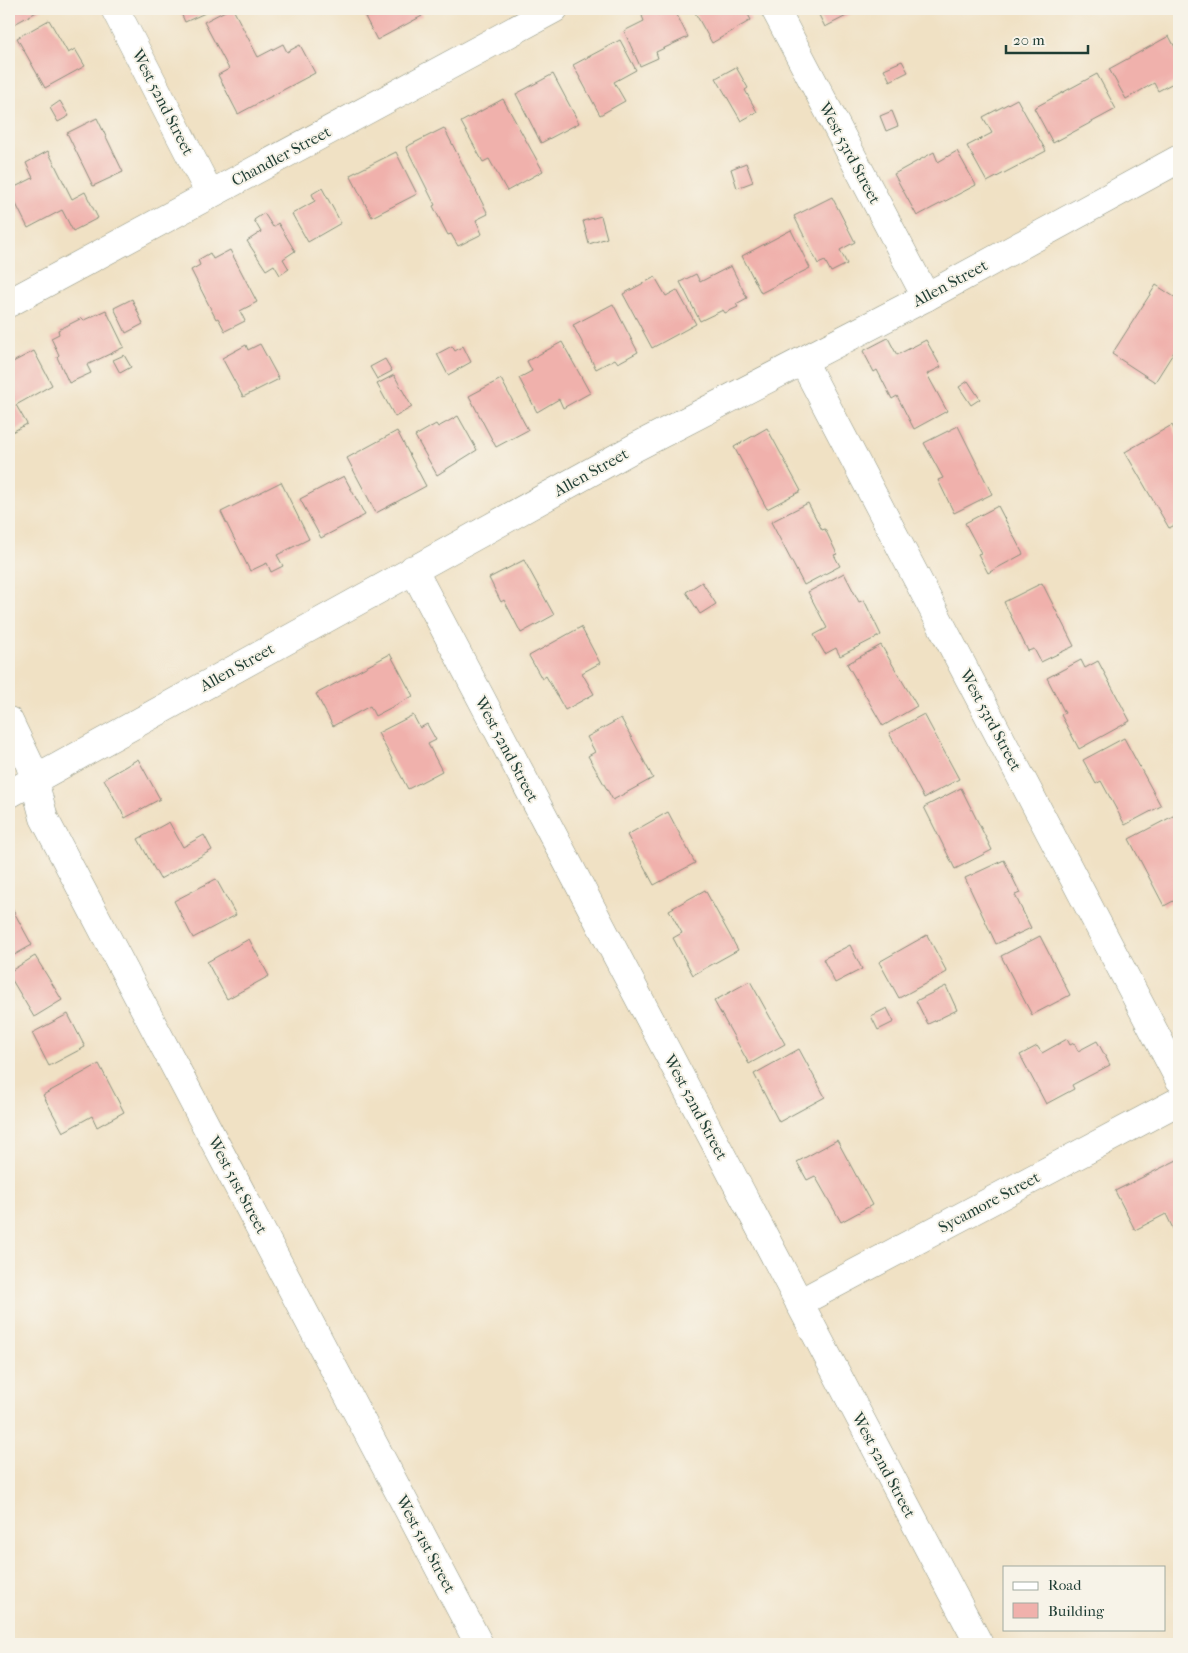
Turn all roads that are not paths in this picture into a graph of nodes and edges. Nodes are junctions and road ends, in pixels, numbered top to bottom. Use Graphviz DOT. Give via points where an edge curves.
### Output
graph roads {
  1 [pos="115,9"];
  2 [pos="554,9"];
  3 [pos="775,9"];
  4 [pos="1179,159"];
  5 [pos="210,194"];
  6 [pos="926,296"];
  7 [pos="9,303"];
  8 [pos="803,361"];
  9 [pos="413,570"];
  10 [pos="9,721"];
  11 [pos="34,780"];
  12 [pos="9,794"];
  13 [pos="1179,1079"];
  14 [pos="1179,1101"];
  15 [pos="799,1303"];
  16 [pos="479,1644"];
  17 [pos="979,1644"];
  1 -- 5 [label="street, West 52nd Street"];
  2 -- 5 [label="street, Chandler Street"];
  3 -- 6 [label="street, West 53rd Street"];
  4 -- 6 [label="street, Allen Street"];
  5 -- 7 [label="street, Chandler Street"];
  6 -- 8 [label="street, Allen Street"];
  8 -- 9 [label="street, Allen Street" via="636,447"];
  8 -- 13 [label="street, West 53rd Street"];
  9 -- 11 [label="street, Allen Street"];
  9 -- 15 [label="street, West 52nd Street"];
  10 -- 11 [label="street, West 51st Street"];
  11 -- 12 [label="street, Allen Street"];
  11 -- 16 [label="street, West 51st Street" via="44,818"];
  14 -- 15 [label="street, Sycamore Street"];
  15 -- 17 [label="street, West 52nd Street"];
}
